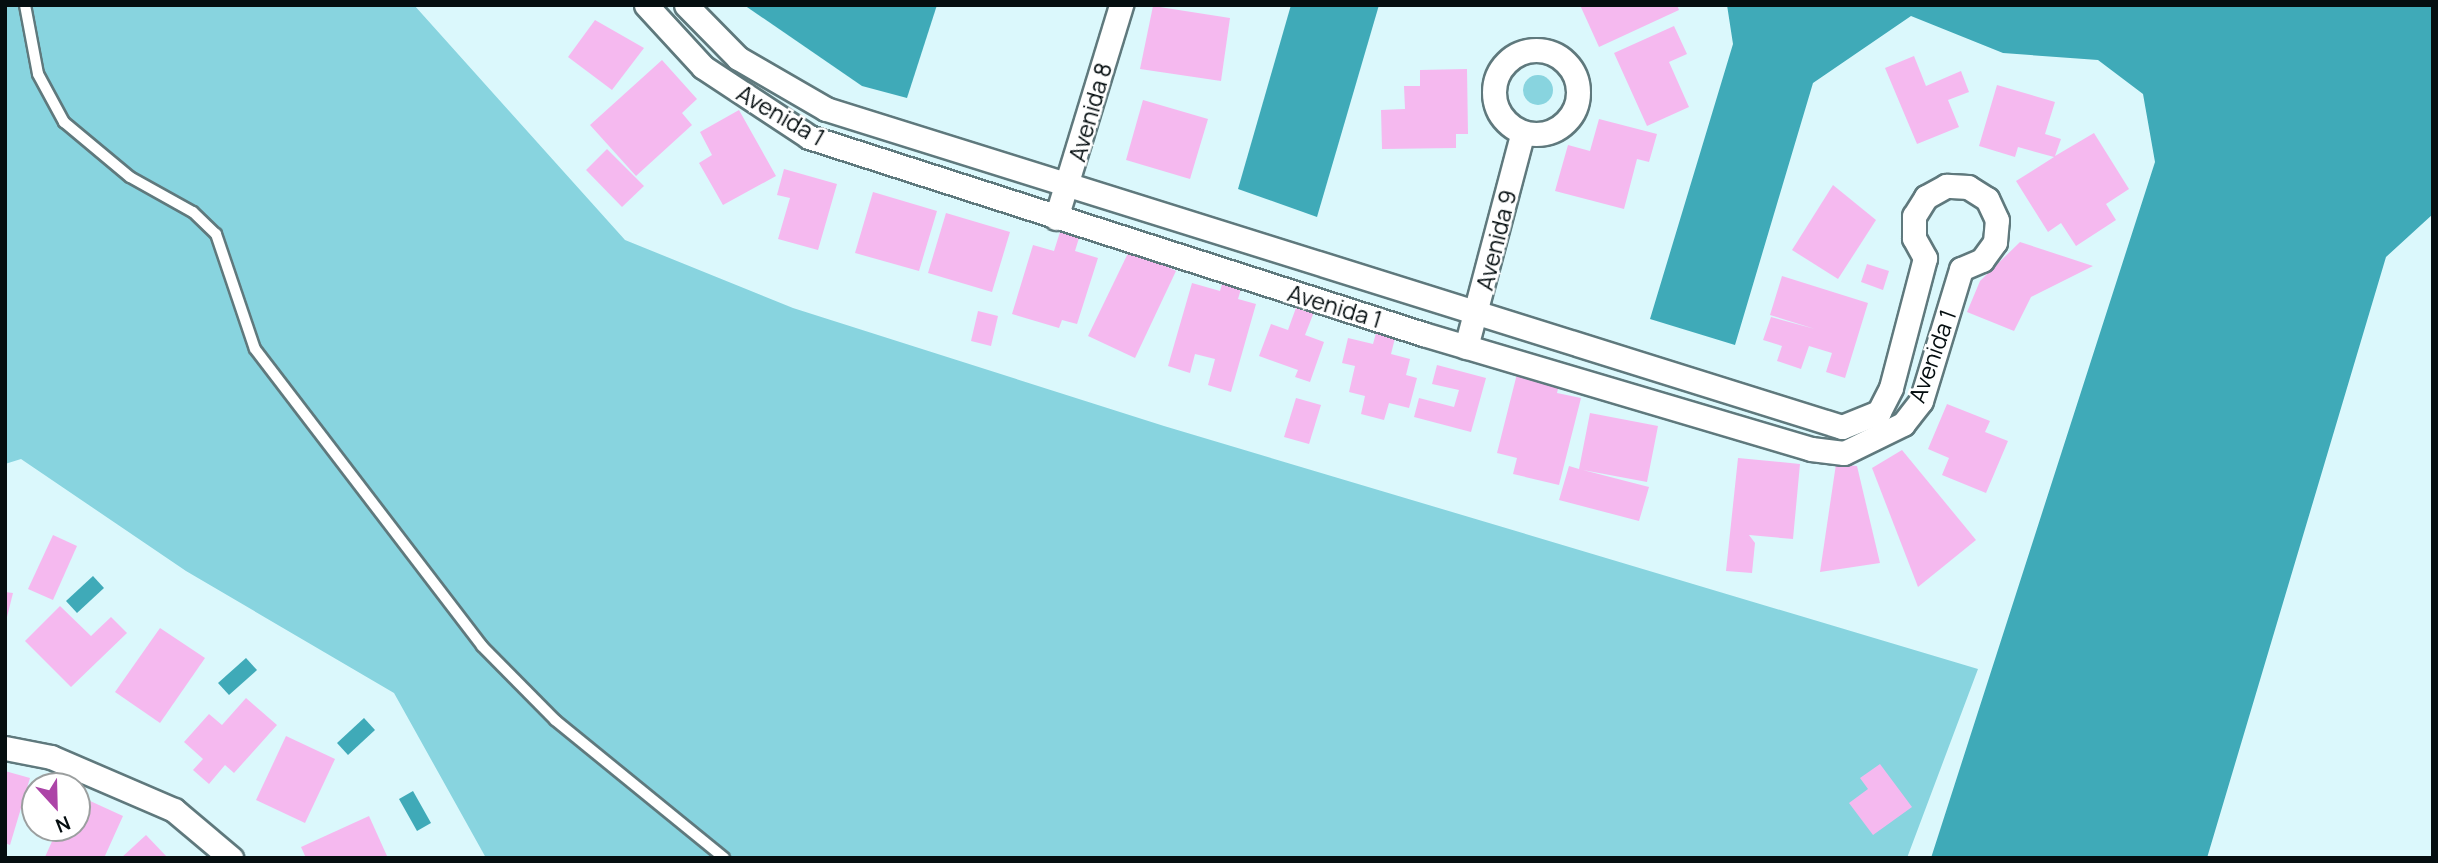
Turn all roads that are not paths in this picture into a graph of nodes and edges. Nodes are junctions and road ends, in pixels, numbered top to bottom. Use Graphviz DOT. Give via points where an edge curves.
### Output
graph roads {
  1 [pos="25,5"];
  2 [pos="646,5"];
  3 [pos="686,5"];
  4 [pos="1121,5"];
  5 [pos="759,70"];
  6 [pos="740,93"];
  7 [pos="1523,132"];
  8 [pos="1068,186"];
  9 [pos="1056,218"];
  10 [pos="1925,258"];
  11 [pos="1310,259"];
  12 [pos="1961,269"];
  13 [pos="1297,294"];
  14 [pos="1479,310"];
  15 [pos="1465,346"];
  16 [pos="1663,371"];
  17 [pos="1652,402"];
  18 [pos="5,748"];
  19 [pos="231,858"];
  20 [pos="724,858"];
  1 -- 20 [label="lane" via="38,74 64,121 130,177 193,212 216,234 255,349 482,646 555,720"];
  2 -- 6 [label="street, Avenida 1" via="704,66"];
  3 -- 5 [label="street, Avenida 1" via="738,58"];
  4 -- 8 [label="street, Avenida 8"];
  5 -- 6 [label="street"];
  5 -- 8 [label="street, Avenida 1" via="826,109"];
  6 -- 9 [label="street, Avenida 1" via="809,136"];
  7 -- 14 [label="street, Avenida 9"];
  8 -- 9 [label="street, Avenida 8"];
  8 -- 11 [label="street, Avenida 1"];
  9 -- 13 [label="street, Avenida 1"];
  10 -- 12 [label="street"];
  10 -- 12 [label="street, Avenida 1" via="1914,238 1920,206 1946,186 1968,187 1987,200 1997,220 1995,242 1982,260"];
  10 -- 16 [label="street, Avenida 1" via="1891,388 1879,412 1860,423 1842,427 1808,419"];
  11 -- 13 [label="street"];
  11 -- 14 [label="street, Avenida 1"];
  12 -- 17 [label="street, Avenida 1" via="1921,401 1903,424 1875,443 1844,453 1811,449"];
  13 -- 15 [label="street, Avenida 1"];
  14 -- 15 [label="street, Avenida 9"];
  14 -- 16 [label="street, Avenida 1"];
  15 -- 17 [label="street, Avenida 1"];
  16 -- 17 [label="street"];
  18 -- 19 [label="street" via="51,758 174,810"];
}
